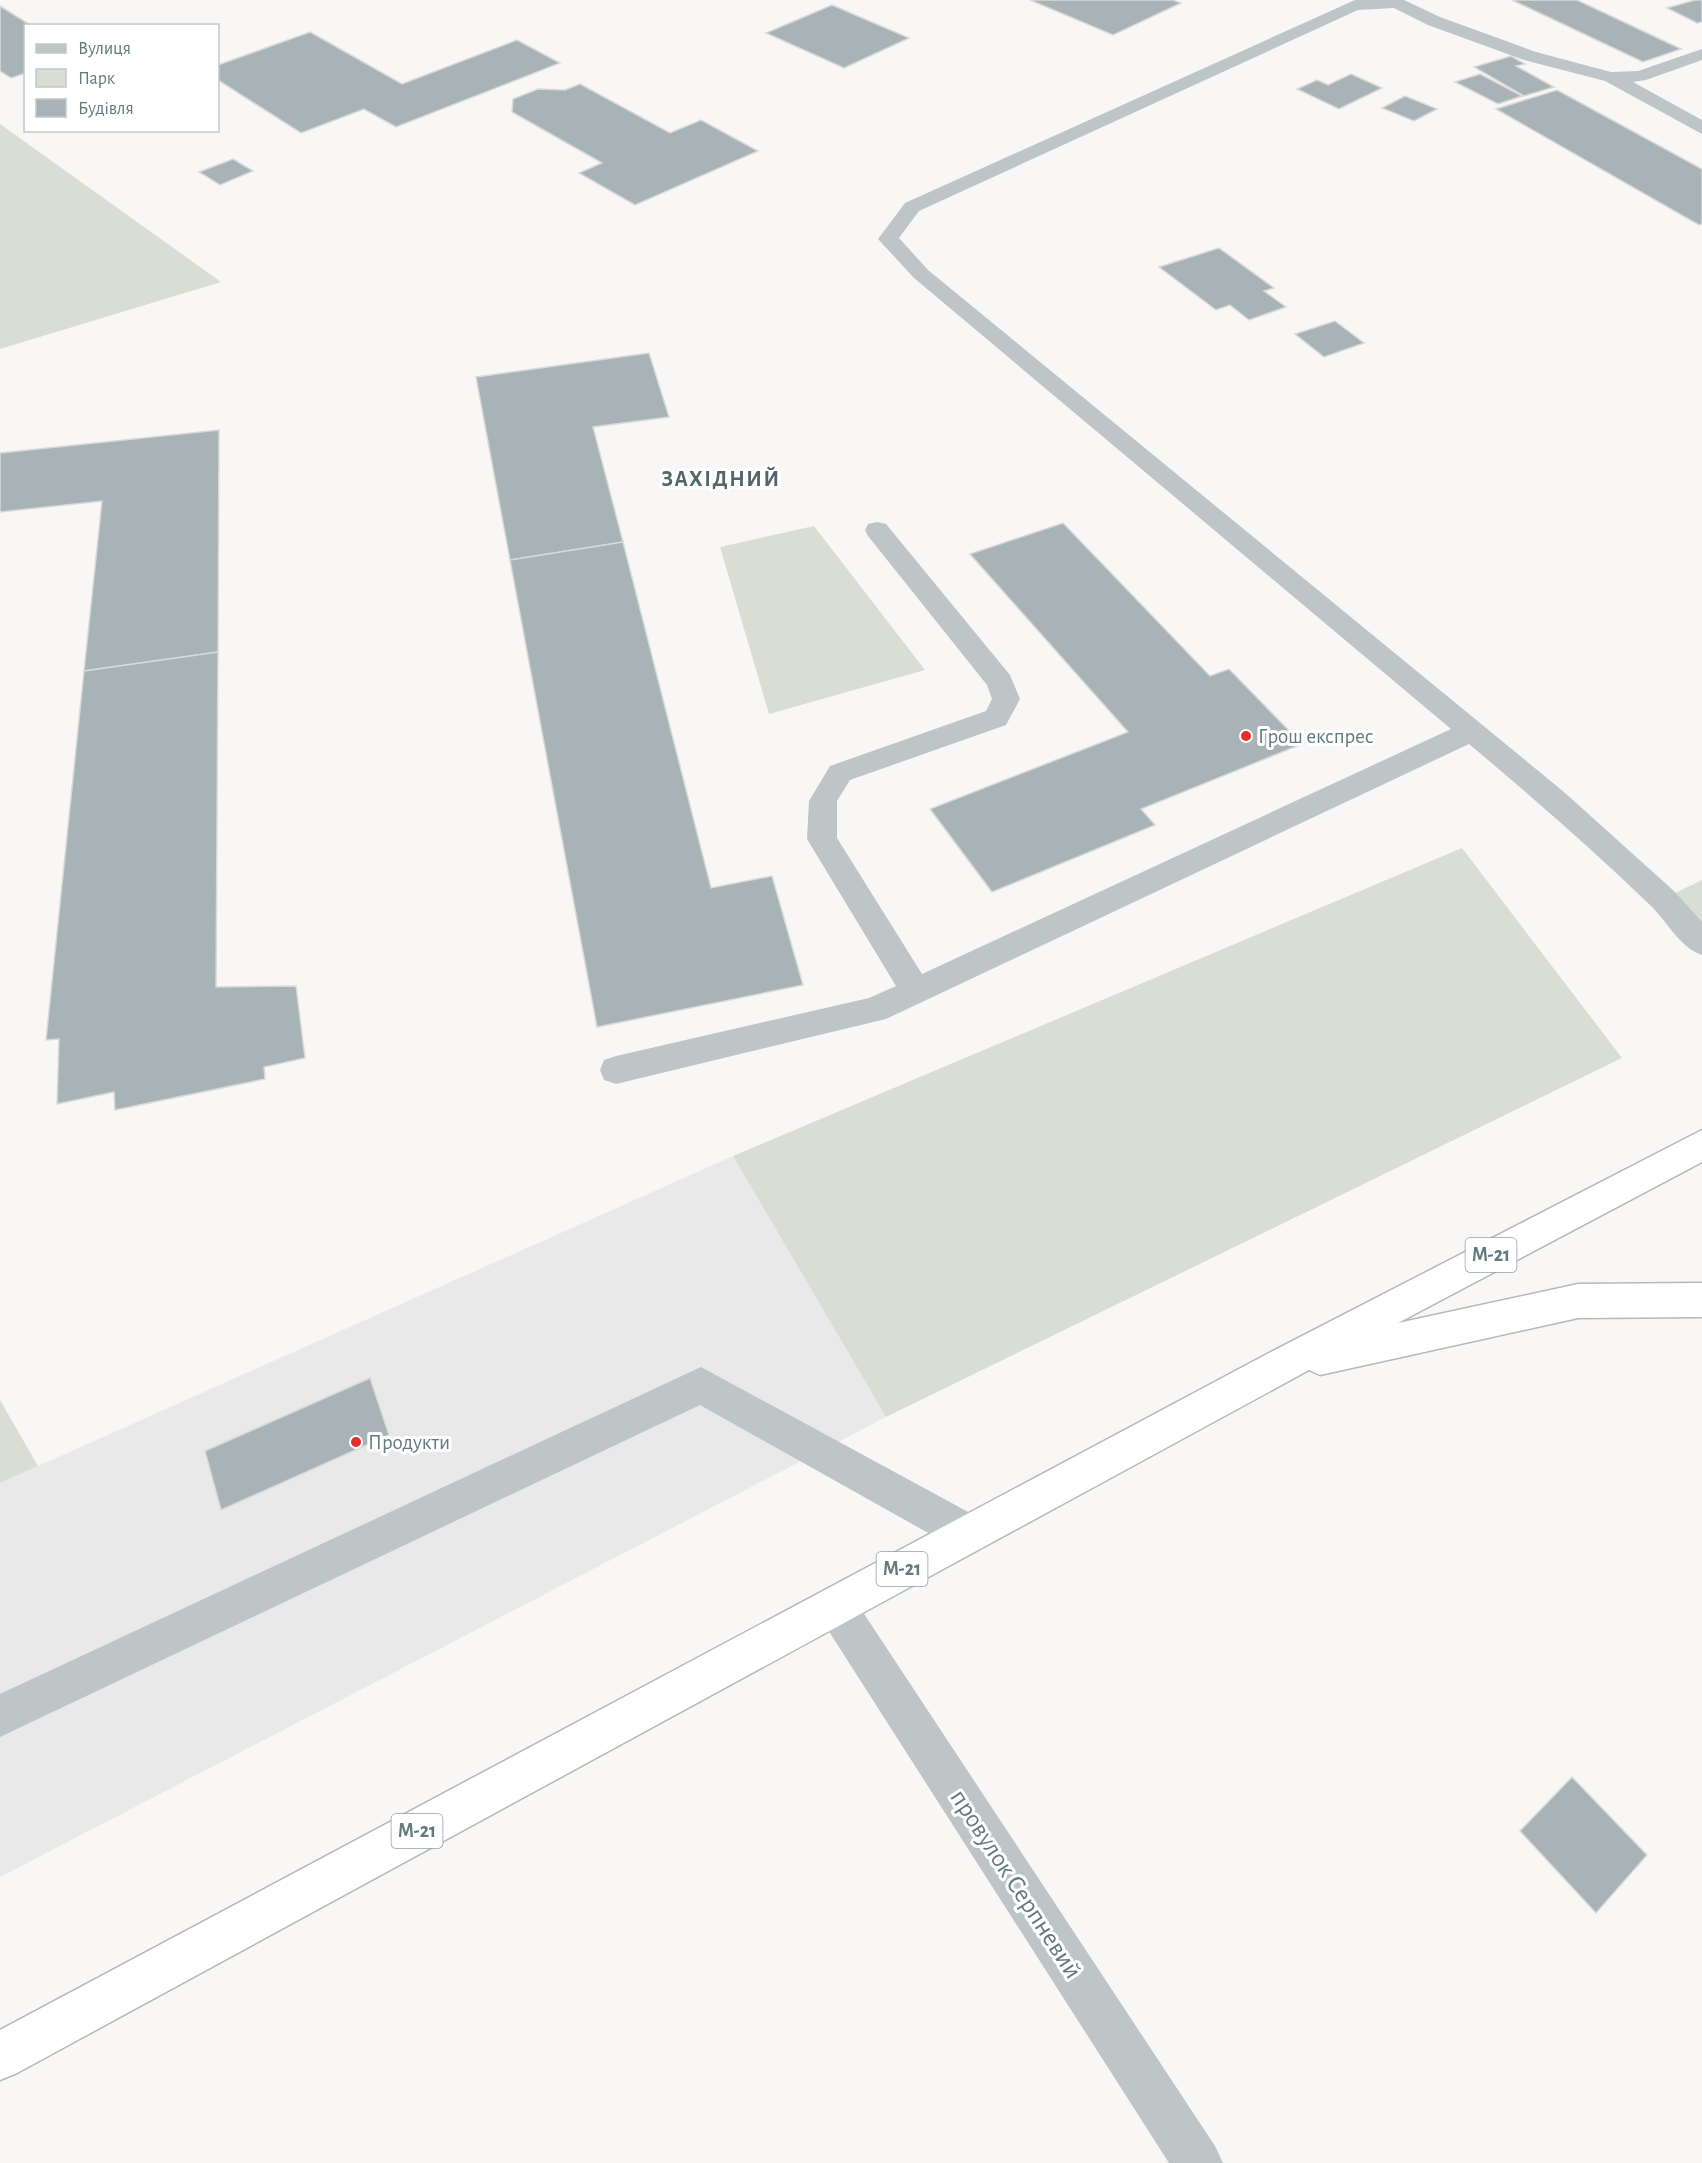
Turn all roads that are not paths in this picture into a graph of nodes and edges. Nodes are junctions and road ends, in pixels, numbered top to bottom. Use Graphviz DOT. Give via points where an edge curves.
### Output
graph roads {
  1 [pos="1702,54"];
  2 [pos="1611,77"];
  3 [pos="1702,128"];
  4 [pos="877,530"];
  5 [pos="1471,731"];
  6 [pos="1702,943"];
  7 [pos="916,991"];
  8 [pos="616,1070"];
  9 [pos="1702,1145"];
  10 [pos="1702,1299"];
  11 [pos="1280,1366"];
  12 [pos="969,1534"];
  13 [pos="835,1605"];
  14 [pos="0,1716"];
  15 [pos="0,2056"];
  16 [pos="1198,2163"];
  1 -- 2 [label="street" via="1640,76"];
  2 -- 3 [label="street"];
  2 -- 5 [label="street" via="1530,56 1434,21 1397,3 1354,5 912,207 888,238 921,274"];
  4 -- 7 [label="street" via="1000,682 1006,699 996,718 840,773 824,801 822,839"];
  5 -- 6 [label="street" via="1554,799 1638,876"];
  5 -- 7 [label="street"];
  7 -- 8 [label="street" via="875,1010"];
  9 -- 11 [label="highway, М-21"];
  10 -- 11 [label="highway" via="1578,1301"];
  11 -- 12 [label="highway, М-21"];
  12 -- 13 [label="highway, М-21"];
  12 -- 14 [label="street" via="701,1385"];
  13 -- 15 [label="highway, М-21"];
  13 -- 16 [label="street, провулок Серпневий"];
}
